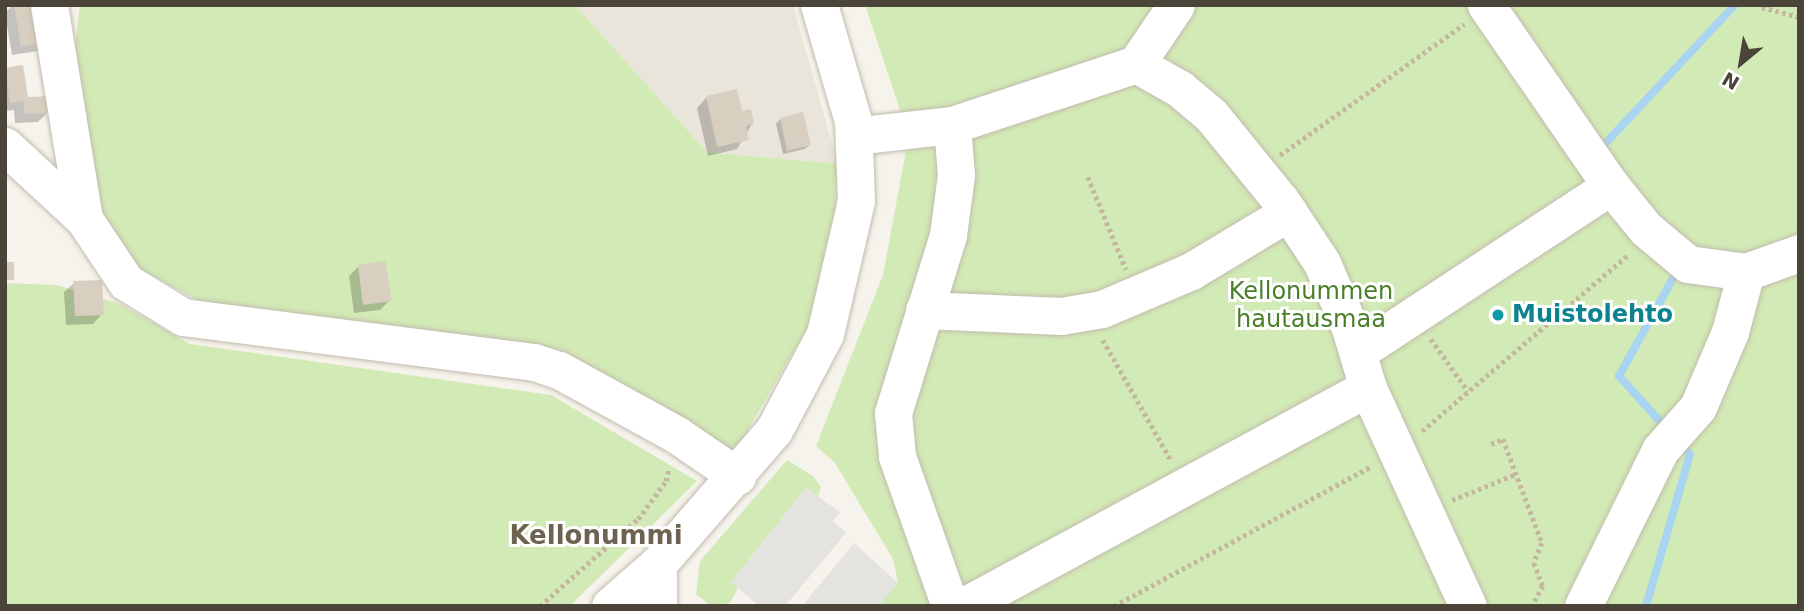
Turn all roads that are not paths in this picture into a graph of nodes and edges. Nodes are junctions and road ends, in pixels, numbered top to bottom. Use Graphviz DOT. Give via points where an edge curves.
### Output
graph roads {
  1 [pos="49,5"];
  2 [pos="819,5"];
  3 [pos="1176,5"];
  4 [pos="1487,6"];
  5 [pos="1136,64"];
  6 [pos="952,125"];
  7 [pos="854,136"];
  8 [pos="5,146"];
  9 [pos="1611,186"];
  10 [pos="1289,212"];
  11 [pos="84,219"];
  12 [pos="1799,253"];
  13 [pos="1746,272"];
  14 [pos="924,310"];
  15 [pos="1357,352"];
  16 [pos="1368,388"];
  17 [pos="737,476"];
  18 [pos="658,564"];
  19 [pos="610,606"];
  20 [pos="658,606"];
  21 [pos="950,606"];
  22 [pos="964,606"];
  23 [pos="1468,606"];
  24 [pos="1583,606"];
  1 -- 11 [label="street"];
  2 -- 7 [label="street"];
  3 -- 5 [label="street"];
  4 -- 9 [label="street"];
  5 -- 6 [label="street"];
  5 -- 10 [label="street" via="1180,89 1211,115"];
  6 -- 7 [label="street"];
  6 -- 14 [label="street" via="954,203"];
  7 -- 17 [label="street" via="856,201 825,334 774,430"];
  8 -- 11 [label="street"];
  9 -- 13 [label="street" via="1646,229 1688,264 1712,271"];
  9 -- 15 [label="street"];
  10 -- 14 [label="street" via="1191,271 1087,312 1060,316"];
  10 -- 15 [label="street" via="1322,263"];
  11 -- 17 [label="street" via="126,282 183,317 534,362 559,370 677,435"];
  12 -- 13 [label="street"];
  13 -- 24 [label="street" via="1730,332 1698,407 1660,450"];
  14 -- 21 [label="street" via="898,390 894,436"];
  15 -- 16 [label="street"];
  16 -- 22 [label="street"];
  16 -- 23 [label="street"];
  17 -- 18 [label="street"];
  18 -- 19 [label="street"];
  18 -- 20 [label="street"];
}
